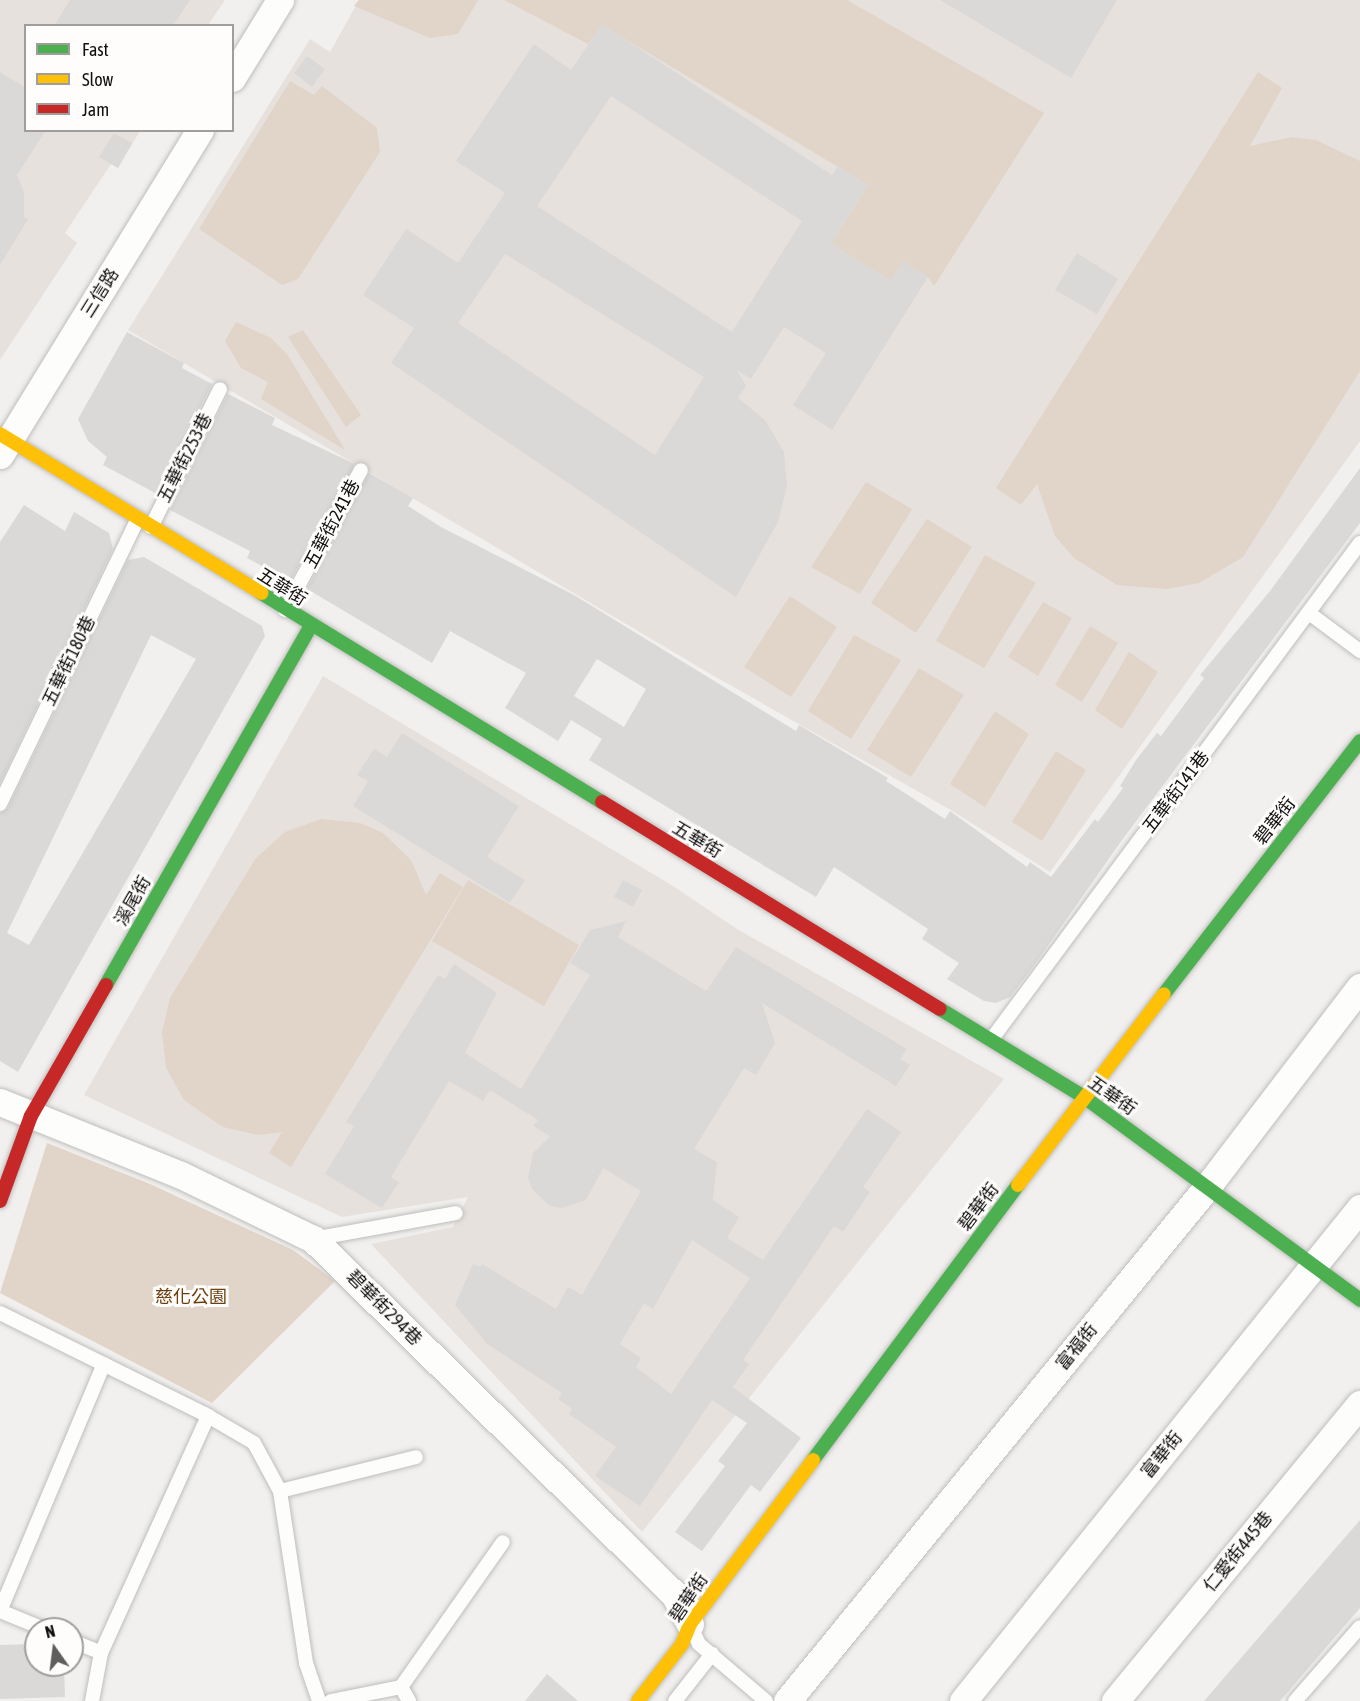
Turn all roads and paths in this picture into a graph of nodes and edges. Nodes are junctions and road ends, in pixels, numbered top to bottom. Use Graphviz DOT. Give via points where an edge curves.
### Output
graph roads {
  1 [pos="280,0"];
  2 [pos="234,75"];
  3 [pos="199,132"];
  4 [pos="220,389"];
  5 [pos="3,443"];
  6 [pos="361,470"];
  7 [pos="138,519"];
  8 [pos="151,527"];
  9 [pos="1360,543"];
  10 [pos="285,610"];
  11 [pos="1309,613"];
  12 [pos="311,626"];
  13 [pos="1360,651"];
  14 [pos="1360,741"];
  15 [pos="0,804"];
  16 [pos="1360,987"];
  17 [pos="991,1040"];
  18 [pos="1084,1097"];
  19 [pos="0,1102"];
  20 [pos="31,1116"];
  21 [pos="1207,1187"];
  22 [pos="0,1201"];
  23 [pos="1360,1208"];
  24 [pos="456,1213"];
  25 [pos="313,1239"];
  26 [pos="1315,1266"];
  27 [pos="1360,1300"];
  28 [pos="0,1313"];
  29 [pos="104,1364"];
  30 [pos="1360,1404"];
  31 [pos="208,1416"];
  32 [pos="416,1457"];
  33 [pos="280,1491"];
  34 [pos="503,1542"];
  35 [pos="0,1611"];
  36 [pos="24,1621"];
  37 [pos="690,1624"];
  38 [pos="1360,1627"];
  39 [pos="84,1646"];
  40 [pos="101,1653"];
  41 [pos="712,1654"];
  42 [pos="401,1687"];
  43 [pos="92,1701"];
  44 [pos="320,1701"];
  45 [pos="331,1701"];
  46 [pos="409,1701"];
  47 [pos="638,1701"];
  48 [pos="675,1701"];
  49 [pos="766,1701"];
  50 [pos="787,1701"];
  51 [pos="963,1701"];
  52 [pos="1115,1701"];
  53 [pos="1295,1701"];
  1 -- 2 [label="street"];
  3 -- 5 [label="street, 三信路"];
  4 -- 8 [label="lane, 五華街253巷"];
  5 -- 7 [label="street, 五華街"];
  6 -- 10 [label="lane, 五華街241巷"];
  7 -- 8 [label="street, 五華街"];
  7 -- 15 [label="lane, 五華街180巷"];
  8 -- 10 [label="street, 五華街"];
  9 -- 11 [label="lane, 五華街141巷"];
  10 -- 12 [label="street, 五華街"];
  11 -- 13 [label="lane"];
  11 -- 17 [label="lane, 五華街141巷"];
  12 -- 17 [label="street, 五華街"];
  12 -- 20 [label="street, 溪尾街"];
  14 -- 18 [label="street, 碧華街"];
  16 -- 21 [label="street, 富福街"];
  17 -- 18 [label="street, 五華街"];
  18 -- 21 [label="street, 五華街"];
  18 -- 37 [label="street, 碧華街"];
  19 -- 20 [label="street, 碧華街294巷"];
  20 -- 22 [label="street, 溪尾街"];
  20 -- 25 [label="street, 碧華街294巷" via="180,1175"];
  21 -- 26 [label="street, 五華街"];
  21 -- 50 [label="street, 富福街"];
  23 -- 26 [label="street, 富華街"];
  24 -- 25 [label="lane"];
  25 -- 37 [label="street, 碧華街294巷" via="674,1594"];
  26 -- 27 [label="street, 五華街"];
  26 -- 51 [label="street, 富華街"];
  28 -- 29 [label="lane"];
  29 -- 31 [label="lane"];
  29 -- 35 [label="lane"];
  30 -- 52 [label="street, 仁愛街445巷"];
  31 -- 33 [label="lane" via="254,1443"];
  31 -- 40 [label="lane"];
  32 -- 33 [label="lane"];
  33 -- 44 [label="lane" via="306,1663"];
  34 -- 42 [label="lane"];
  35 -- 36 [label="lane"];
  37 -- 41 [label="lane" via="699,1644"];
  37 -- 47 [label="street, 碧華街" via="682,1644"];
  38 -- 53 [label="lane"];
  39 -- 40 [label="lane"];
  40 -- 43 [label="lane"];
  41 -- 48 [label="lane"];
  41 -- 49 [label="lane"];
  42 -- 45 [label="lane"];
  42 -- 46 [label="lane"];
}
